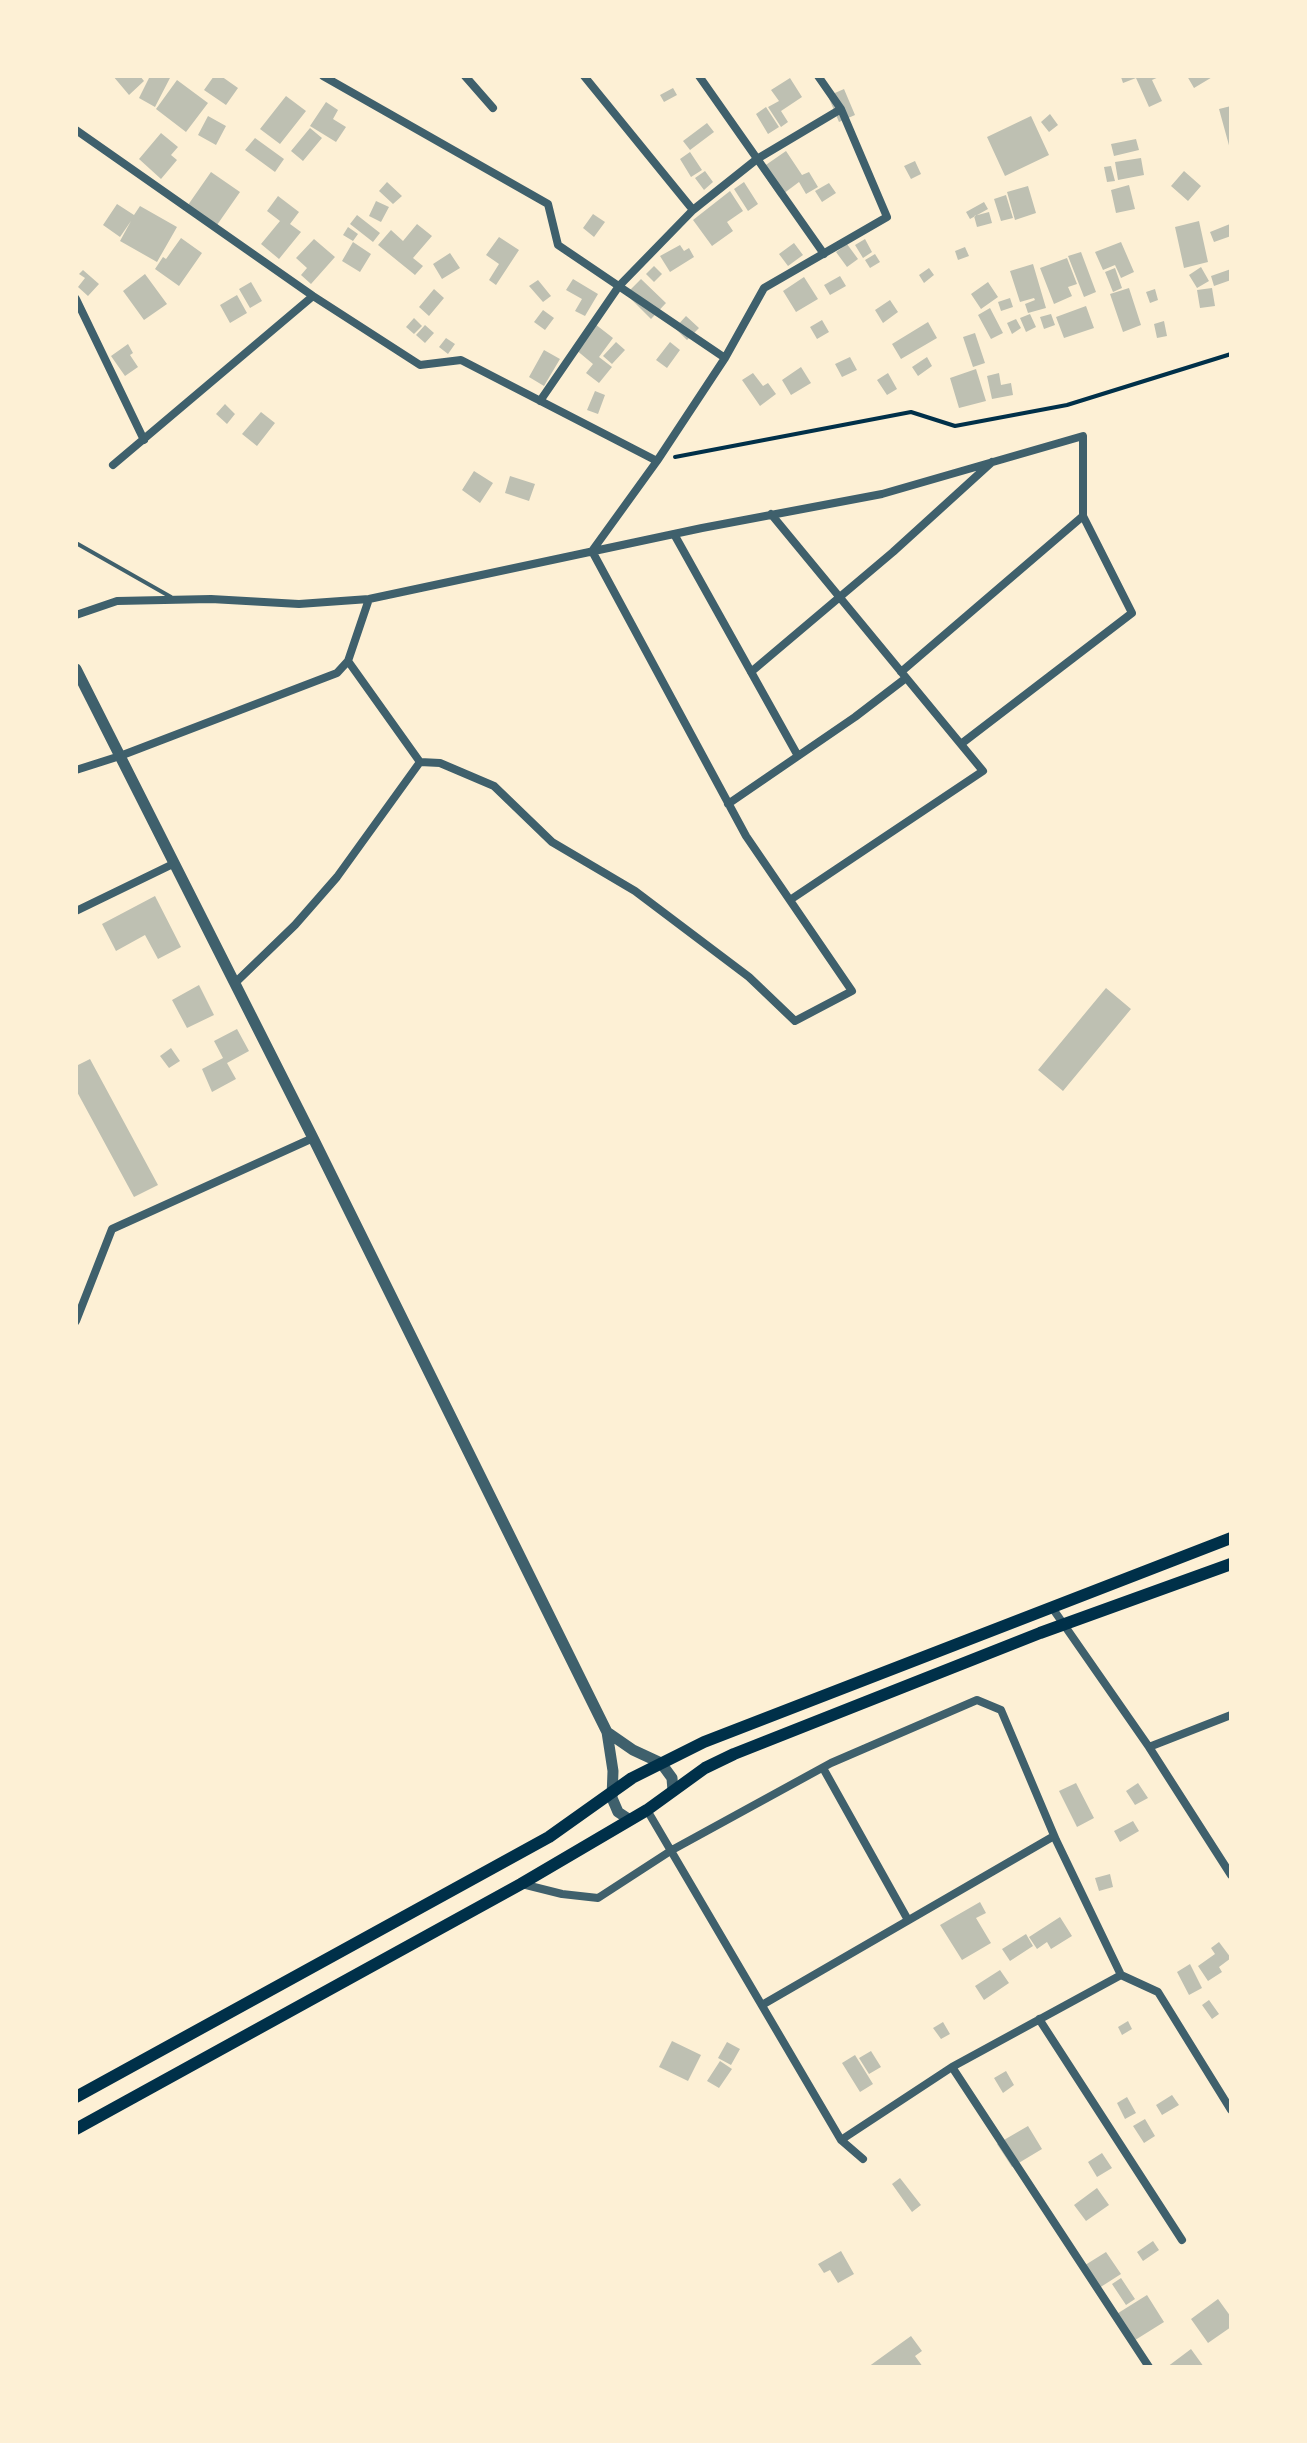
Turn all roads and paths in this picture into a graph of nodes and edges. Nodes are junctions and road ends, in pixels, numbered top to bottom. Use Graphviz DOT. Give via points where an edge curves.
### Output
graph roads {
  1 [pos="323,76"];
  2 [pos="465,76"];
  3 [pos="584,76"];
  4 [pos="699,76"];
  5 [pos="818,76"];
  6 [pos="493,108"];
  7 [pos="841,109"];
  8 [pos="77,134"];
  9 [pos="757,159"];
  10 [pos="693,210"];
  11 [pos="824,254"];
  12 [pos="619,286"];
  13 [pos="313,296"];
  14 [pos="76,299"];
  15 [pos="1231,354"];
  16 [pos="725,358"];
  17 [pos="540,401"];
  18 [pos="144,440"];
  19 [pos="996,459"];
  20 [pos="657,461"];
  21 [pos="113,465"];
  22 [pos="771,514"];
  23 [pos="1083,516"];
  24 [pos="674,534"];
  25 [pos="76,543"];
  26 [pos="592,551"];
  27 [pos="839,597"];
  28 [pos="175,599"];
  29 [pos="369,599"];
  30 [pos="76,615"];
  31 [pos="348,661"];
  32 [pos="76,669"];
  33 [pos="751,672"];
  34 [pos="904,675"];
  35 [pos="961,744"];
  36 [pos="120,756"];
  37 [pos="798,756"];
  38 [pos="420,762"];
  39 [pos="76,770"];
  40 [pos="728,804"];
  41 [pos="175,863"];
  42 [pos="790,900"];
  43 [pos="76,911"];
  44 [pos="235,983"];
  45 [pos="313,1138"];
  46 [pos="76,1321"];
  47 [pos="1231,1538"];
  48 [pos="1231,1564"];
  49 [pos="1053,1609"];
  50 [pos="1063,1625"];
  51 [pos="1231,1715"];
  52 [pos="607,1732"];
  53 [pos="1149,1747"];
  54 [pos="661,1763"];
  55 [pos="823,1768"];
  56 [pos="673,1791"];
  57 [pos="612,1793"];
  58 [pos="647,1810"];
  59 [pos="630,1820"];
  60 [pos="1054,1836"];
  61 [pos="672,1850"];
  62 [pos="1231,1875"];
  63 [pos="521,1884"];
  64 [pos="908,1920"];
  65 [pos="1121,1975"];
  66 [pos="762,2005"];
  67 [pos="1039,2019"];
  68 [pos="952,2067"];
  69 [pos="76,2097"];
  70 [pos="1231,2110"];
  71 [pos="76,2129"];
  72 [pos="841,2140"];
  73 [pos="863,2159"];
  74 [pos="1182,2240"];
  75 [pos="1149,2367"];
  1 -- 12 [label="street" via="548,204 558,245"];
  2 -- 6 [label="street"];
  3 -- 10 [label="street"];
  4 -- 9 [label="street"];
  5 -- 7 [label="street"];
  7 -- 9 [label="street"];
  7 -- 11 [label="street" via="887,217"];
  8 -- 13 [label="street"];
  9 -- 10 [label="street"];
  9 -- 11 [label="street"];
  10 -- 12 [label="street"];
  11 -- 16 [label="street" via="764,288"];
  12 -- 16 [label="street"];
  12 -- 17 [label="street"];
  13 -- 17 [label="street" via="420,365 461,360"];
  13 -- 18 [label="street"];
  14 -- 18 [label="street"];
  15 -- 20 [label="path" via="1067,405 955,426 911,412"];
  16 -- 20 [label="street"];
  17 -- 20 [label="street"];
  18 -- 21 [label="street"];
  19 -- 22 [label="street" via="882,494"];
  19 -- 23 [label="street" via="1083,436"];
  19 -- 27 [label="street"];
  20 -- 26 [label="street"];
  22 -- 24 [label="street"];
  22 -- 27 [label="street"];
  23 -- 34 [label="street"];
  23 -- 35 [label="street" via="1132,613"];
  24 -- 26 [label="street"];
  24 -- 33 [label="street"];
  25 -- 28 [label="lane"];
  26 -- 29 [label="street"];
  26 -- 40 [label="street"];
  27 -- 33 [label="street"];
  27 -- 34 [label="street"];
  28 -- 29 [label="street" via="299,604"];
  28 -- 30 [label="street" via="117,601"];
  29 -- 31 [label="street"];
  31 -- 36 [label="street" via="337,673"];
  31 -- 38 [label="street"];
  32 -- 36 [label="street"];
  33 -- 37 [label="street"];
  34 -- 35 [label="street"];
  34 -- 37 [label="street"];
  35 -- 42 [label="street" via="983,771"];
  36 -- 39 [label="street"];
  36 -- 41 [label="street"];
  37 -- 40 [label="street"];
  38 -- 42 [label="street" via="440,763 494,786 552,842 635,891 749,977 795,1021 852,991"];
  38 -- 44 [label="street" via="337,877"];
  40 -- 42 [label="street"];
  41 -- 43 [label="street"];
  41 -- 44 [label="street"];
  44 -- 45 [label="street"];
  45 -- 46 [label="street" via="112,1229"];
  45 -- 52 [label="street"];
  47 -- 49 [label="main road"];
  48 -- 50 [label="main road"];
  49 -- 50 [label="street"];
  49 -- 54 [label="main road" via="736,1728"];
  50 -- 53 [label="street"];
  50 -- 56 [label="main road" via="734,1754"];
  51 -- 53 [label="street"];
  52 -- 54 [label="street"];
  52 -- 57 [label="street"];
  53 -- 62 [label="street"];
  54 -- 56 [label="street" via="672,1778"];
  54 -- 57 [label="main road"];
  55 -- 60 [label="street" via="977,1700 1001,1710"];
  55 -- 61 [label="street"];
  55 -- 64 [label="street"];
  56 -- 58 [label="main road"];
  57 -- 59 [label="street" via="618,1812"];
  57 -- 69 [label="main road" via="549,1837"];
  58 -- 59 [label="main road"];
  58 -- 61 [label="street"];
  59 -- 63 [label="main road"];
  60 -- 64 [label="street"];
  60 -- 65 [label="street"];
  61 -- 63 [label="street" via="598,1898"];
  61 -- 66 [label="street"];
  63 -- 71 [label="main road"];
  64 -- 66 [label="street"];
  65 -- 67 [label="street"];
  65 -- 70 [label="street" via="1158,1992"];
  66 -- 72 [label="street"];
  67 -- 68 [label="street"];
  67 -- 74 [label="street"];
  68 -- 72 [label="street"];
  68 -- 75 [label="street"];
  72 -- 73 [label="street"];
}
